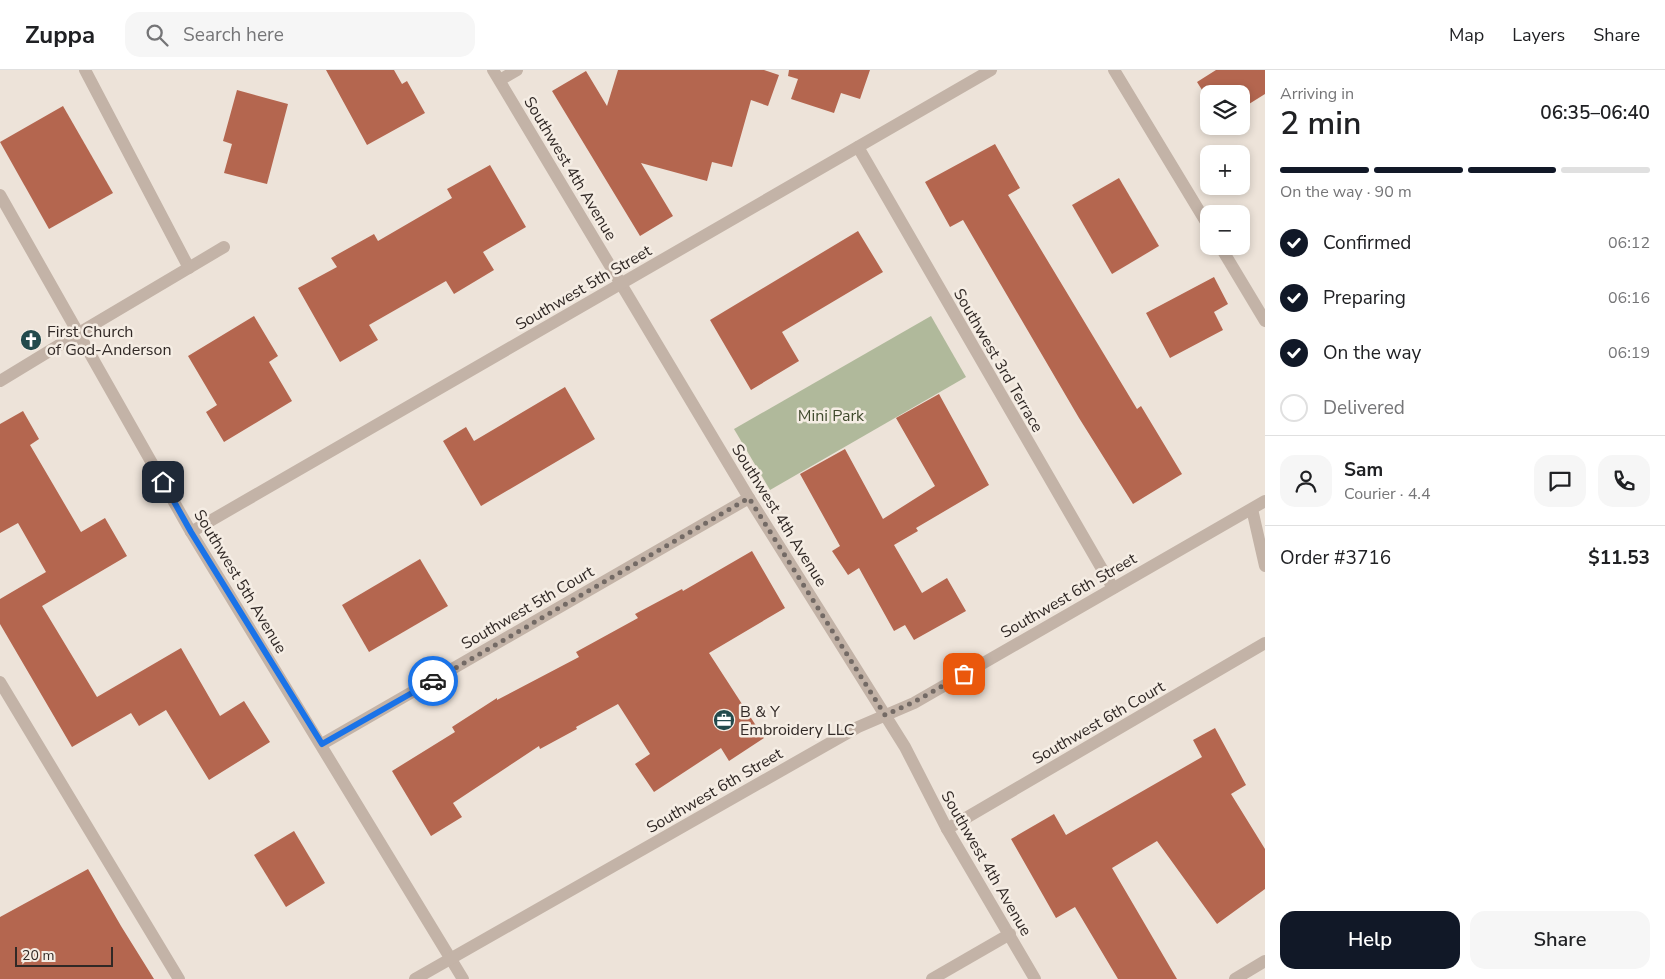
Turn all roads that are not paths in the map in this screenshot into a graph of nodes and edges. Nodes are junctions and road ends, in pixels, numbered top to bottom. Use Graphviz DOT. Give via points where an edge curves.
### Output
graph roads {
  1 [pos="86,70"];
  2 [pos="517,70"];
  3 [pos="990,70"];
  4 [pos="1114,70"];
  5 [pos="496,75"];
  6 [pos="858,147"];
  7 [pos="0,195"];
  8 [pos="1200,212"];
  9 [pos="224,247"];
  10 [pos="1225,255"];
  11 [pos="189,268"];
  12 [pos="621,284"];
  13 [pos="1265,321"];
  14 [pos="79,333"];
  15 [pos="0,381"];
  16 [pos="749,498"];
  17 [pos="1265,501"];
  18 [pos="1252,509"];
  19 [pos="191,532"];
  20 [pos="1265,566"];
  21 [pos="1113,588"];
  22 [pos="1265,643"];
  23 [pos="0,682"];
  24 [pos="885,715"];
  25 [pos="322,744"];
  26 [pos="946,829"];
  27 [pos="1010,934"];
  28 [pos="451,958"];
  29 [pos="1265,961"];
  30 [pos="179,979"];
  31 [pos="415,979"];
  32 [pos="463,979"];
  33 [pos="932,979"];
  34 [pos="1035,979"];
  35 [pos="1235,979"];
  1 -- 11 [label="street"];
  2 -- 5 [label="street"];
  3 -- 6 [label="street, Southwest 5th Street"];
  4 -- 8 [label="street"];
  5 -- 12 [label="street, Southwest 4th Avenue"];
  6 -- 12 [label="street, Southwest 5th Street"];
  6 -- 21 [label="street, Southwest 3rd Terrace"];
  7 -- 14 [label="street, Southwest 5th Avenue"];
  9 -- 11 [label="street"];
  10 -- 13 [label="street"];
  11 -- 14 [label="street"];
  12 -- 16 [label="street, Southwest 4th Avenue"];
  12 -- 19 [label="street, Southwest 5th Street"];
  14 -- 15 [label="street"];
  14 -- 19 [label="street, Southwest 5th Avenue"];
  16 -- 24 [label="street, Southwest 4th Avenue"];
  16 -- 25 [label="street, Southwest 5th Court"];
  17 -- 18 [label="street, Southwest 6th Street"];
  18 -- 20 [label="street"];
  18 -- 21 [label="street, Southwest 6th Street"];
  19 -- 25 [label="street, Southwest 5th Avenue"];
  21 -- 24 [label="street, Southwest 6th Street" via="914,702"];
  22 -- 26 [label="street, Southwest 6th Court"];
  23 -- 30 [label="street"];
  24 -- 26 [label="street, Southwest 4th Avenue" via="905,747"];
  24 -- 28 [label="street, Southwest 6th Street" via="858,727"];
  25 -- 28 [label="street, Southwest 5th Avenue"];
  26 -- 27 [label="street, Southwest 4th Avenue"];
  27 -- 33 [label="street"];
  27 -- 34 [label="street, Southwest 4th Avenue"];
  28 -- 31 [label="street, Southwest 6th Street"];
  28 -- 32 [label="street, Southwest 5th Avenue"];
  29 -- 35 [label="street"];
}
